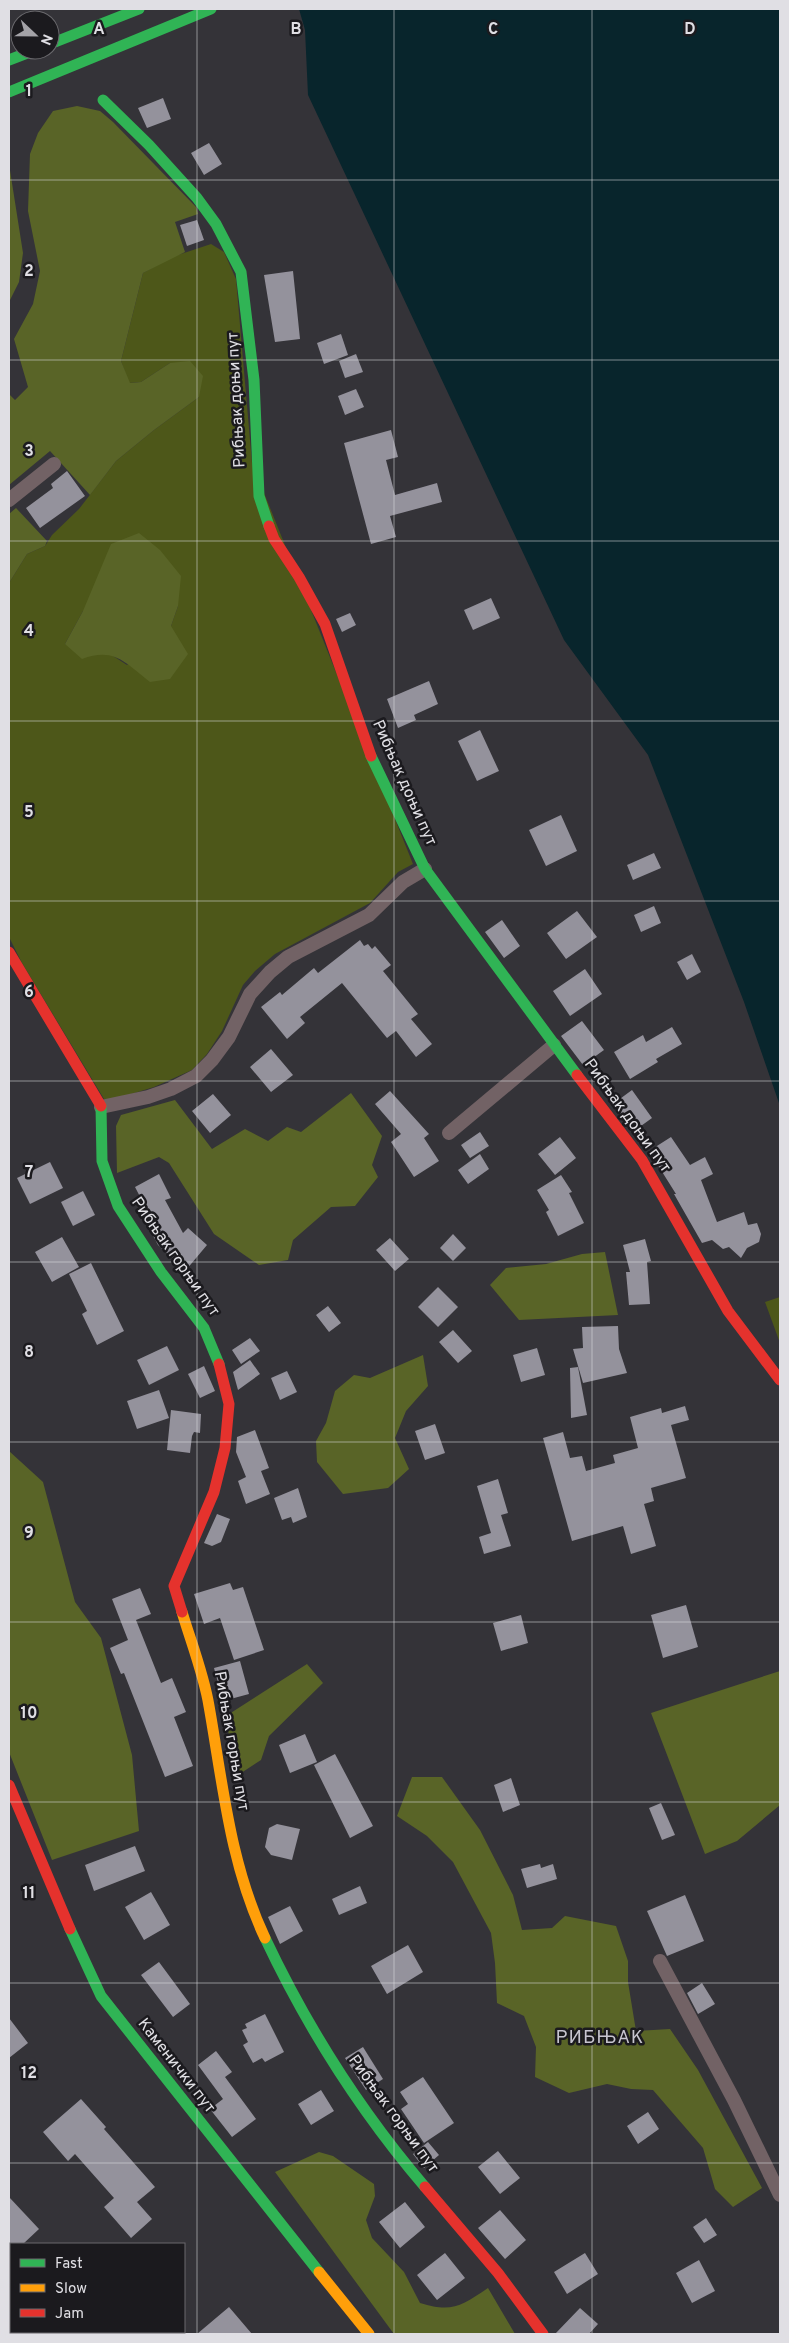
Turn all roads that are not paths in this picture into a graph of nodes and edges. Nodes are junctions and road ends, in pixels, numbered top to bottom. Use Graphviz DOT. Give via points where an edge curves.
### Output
graph roads {
  1 [pos="139,9"];
  2 [pos="211,9"];
  3 [pos="60,40"];
  4 [pos="9,92"];
  5 [pos="104,100"];
  6 [pos="54,464"];
  7 [pos="9,500"];
  8 [pos="425,869"];
  9 [pos="9,952"];
  10 [pos="554,1045"];
  11 [pos="101,1106"];
  12 [pos="449,1133"];
  13 [pos="780,1380"];
  14 [pos="9,1785"];
  15 [pos="660,1961"];
  16 [pos="780,2195"];
  17 [pos="369,2334"];
  18 [pos="543,2334"];
  1 -- 3 [label="main road"];
  2 -- 4 [label="main road"];
  5 -- 8 [label="main road, Рибњак доњи пут" via="197,198 216,224 241,272 254,380 259,496 274,539 325,624 366,746"];
  6 -- 7 [label="street"];
  8 -- 10 [label="main road, Рибњак доњи пут"];
  8 -- 11 [label="street" via="403,882 369,915 288,957 270,972 250,994 229,1037 196,1076 155,1094"];
  9 -- 11 [label="main road, Рибњак горњи пут"];
  10 -- 12 [label="street"];
  10 -- 13 [label="main road, Рибњак доњи пут" via="642,1160 728,1312"];
  11 -- 18 [label="main road, Рибњак горњи пут" via="102,1161 118,1206 161,1272 204,1328 221,1368 229,1404 225,1448 214,1492 174,1586 210,1704 226,1812 251,1908 315,2034 374,2122 498,2273"];
  14 -- 17 [label="main road, Каменички пут" via="101,1996"];
  15 -- 16 [label="street"];
}
